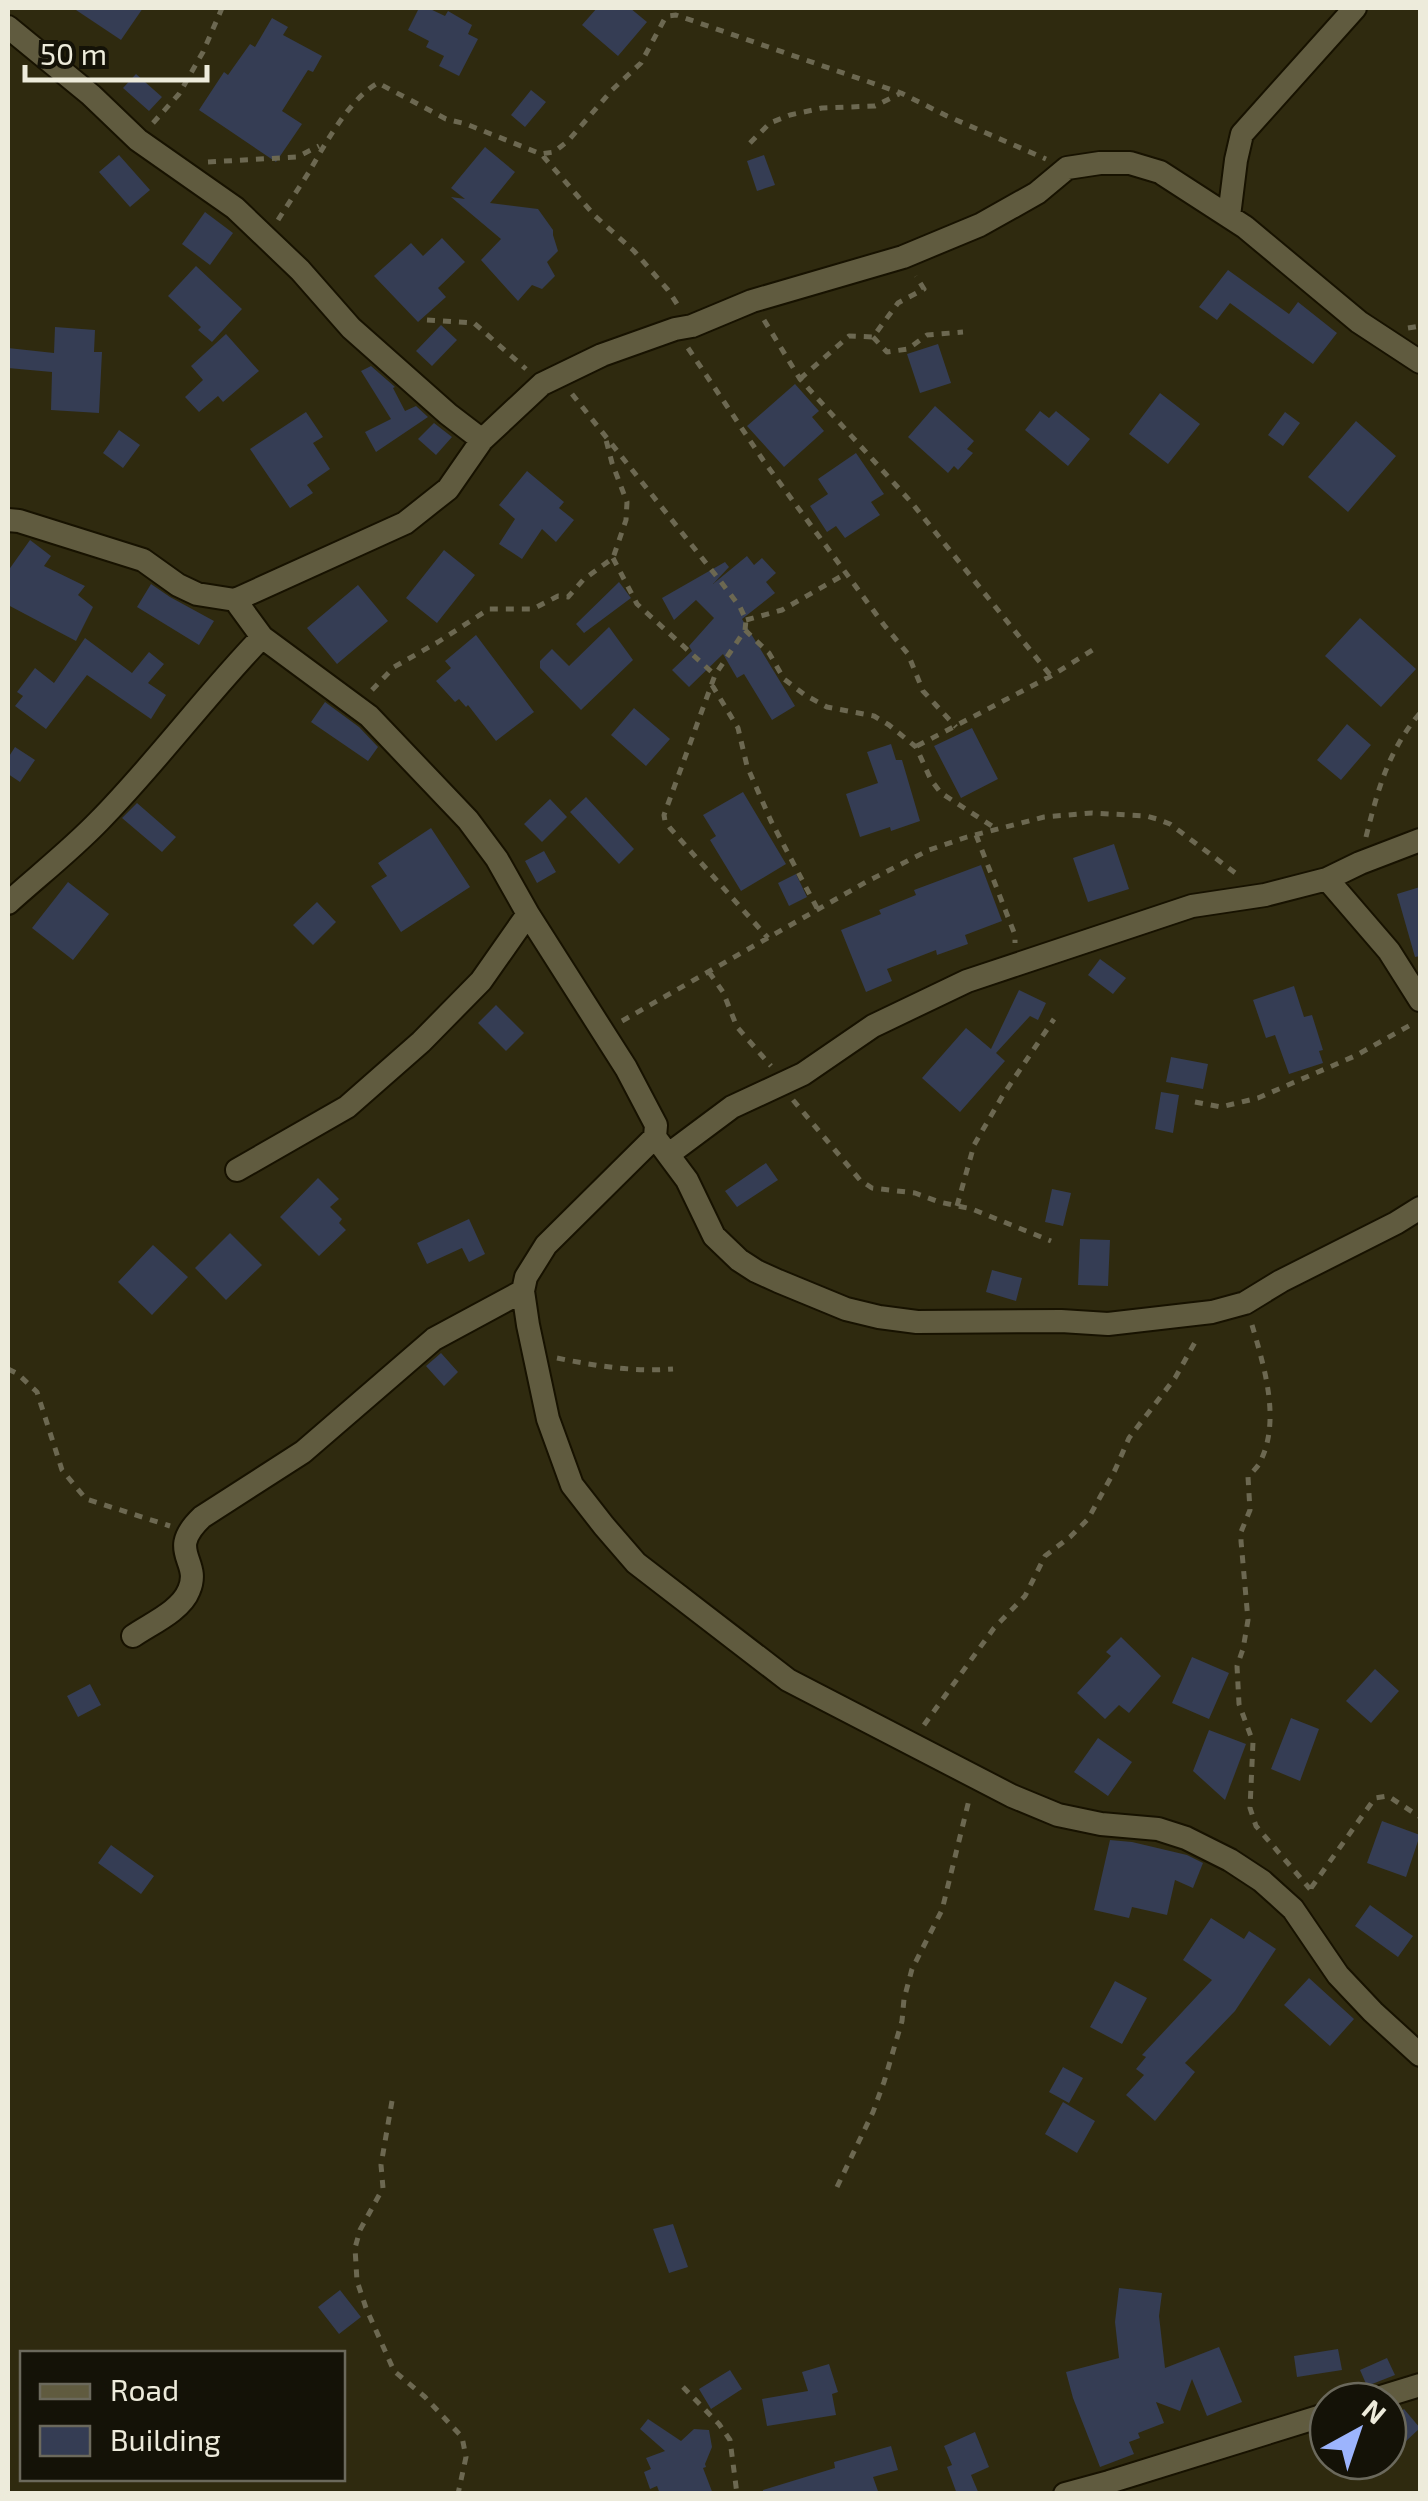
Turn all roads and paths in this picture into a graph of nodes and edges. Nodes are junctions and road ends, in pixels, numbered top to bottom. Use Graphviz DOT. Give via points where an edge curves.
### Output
graph roads {
  1 [pos="222,8"];
  2 [pos="1355,8"];
  3 [pos="8,27"];
  4 [pos="901,93"];
  5 [pos="138,140"];
  6 [pos="750,143"];
  7 [pos="322,145"];
  8 [pos="542,154"];
  9 [pos="170,163"];
  10 [pos="1068,168"];
  11 [pos="1229,216"];
  12 [pos="267,238"];
  13 [pos="903,257"];
  14 [pos="752,300"];
  15 [pos="427,320"];
  16 [pos="683,327"];
  17 [pos="963,332"];
  18 [pos="873,337"];
  19 [pos="1420,362"];
  20 [pos="800,379"];
  21 [pos="549,380"];
  22 [pos="605,437"];
  23 [pos="482,440"];
  24 [pos="8,520"];
  25 [pos="613,558"];
  26 [pos="846,573"];
  27 [pos="235,600"];
  28 [pos="746,620"];
  29 [pos="745,630"];
  30 [pos="262,638"];
  31 [pos="1094,649"];
  32 [pos="716,675"];
  33 [pos="1051,676"];
  34 [pos="712,686"];
  35 [pos="359,708"];
  36 [pos="1420,713"];
  37 [pos="956,727"];
  38 [pos="916,746"];
  39 [pos="996,829"];
  40 [pos="976,835"];
  41 [pos="1420,840"];
  42 [pos="1360,863"];
  43 [pos="1327,879"];
  44 [pos="1265,894"];
  45 [pos="8,903"];
  46 [pos="818,910"];
  47 [pos="528,914"];
  48 [pos="768,938"];
  49 [pos="1012,966"];
  50 [pos="709,972"];
  51 [pos="1420,1000"];
  52 [pos="1054,1019"];
  53 [pos="1420,1019"];
  54 [pos="603,1032"];
  55 [pos="779,1084"];
  56 [pos="1195,1102"];
  57 [pos="662,1146"];
  58 [pos="238,1170"];
  59 [pos="957,1206"];
  60 [pos="1420,1208"];
  61 [pos="1051,1242"];
  62 [pos="524,1291"];
  63 [pos="1245,1303"];
  64 [pos="1212,1312"];
  65 [pos="534,1353"];
  66 [pos="8,1369"];
  67 [pos="673,1369"];
  68 [pos="187,1530"];
  69 [pos="133,1636"];
  70 [pos="911,1743"];
  71 [pos="975,1776"];
  72 [pos="1420,1817"];
  73 [pos="1310,1889"];
  74 [pos="1293,1910"];
  75 [pos="1420,2055"];
  76 [pos="392,2100"];
  77 [pos="837,2188"];
  78 [pos="683,2387"];
  79 [pos="1308,2421"];
  80 [pos="458,2494"];
  81 [pos="737,2494"];
  82 [pos="1065,2494"];
  1 -- 5 [label="path" via="179,94"];
  2 -- 11 [label="street" via="1242,134"];
  3 -- 5 [label="street"];
  4 -- 6 [label="path" via="875,106 790,115 770,122"];
  4 -- 8 [label="path" via="668,16 641,64 568,141"];
  4 -- 10 [label="path"];
  5 -- 9 [label="street"];
  7 -- 8 [label="path" via="378,83 446,119"];
  7 -- 9 [label="path" via="297,158"];
  7 -- 12 [label="path"];
  8 -- 16 [label="path" via="668,290"];
  9 -- 12 [label="street"];
  10 -- 11 [label="street" via="1130,163 1160,172"];
  10 -- 13 [label="street" via="980,226"];
  11 -- 19 [label="street" via="1359,322"];
  12 -- 23 [label="street" via="351,328"];
  13 -- 14 [label="street"];
  13 -- 18 [label="path" via="924,289 898,303"];
  14 -- 16 [label="street"];
  14 -- 20 [label="path"];
  15 -- 21 [label="path" via="474,323"];
  16 -- 21 [label="street"];
  16 -- 26 [label="path" via="764,460"];
  17 -- 18 [label="path" via="927,335 908,349 887,352"];
  18 -- 20 [label="path" via="849,336"];
  20 -- 33 [label="path" via="911,502"];
  21 -- 22 [label="path" via="583,406"];
  21 -- 23 [label="street"];
  22 -- 25 [label="path" via="627,502"];
  22 -- 28 [label="path"];
  23 -- 27 [label="street" via="448,490 405,523"];
  24 -- 27 [label="street" via="143,560 196,594"];
  25 -- 32 [label="path" via="637,604"];
  25 -- 35 [label="path" via="568,596 534,609 489,609 394,667"];
  26 -- 28 [label="path" via="782,610"];
  26 -- 37 [label="path" via="900,641 923,690"];
  27 -- 30 [label="street"];
  28 -- 29 [label="path"];
  29 -- 32 [label="path"];
  29 -- 38 [label="path" via="805,694 827,707 874,716"];
  30 -- 35 [label="street"];
  30 -- 45 [label="street" via="100,821"];
  31 -- 33 [label="path"];
  32 -- 34 [label="path"];
  33 -- 37 [label="path"];
  34 -- 46 [label="path" via="738,728 770,822"];
  34 -- 48 [label="path" via="665,821"];
  35 -- 47 [label="street" via="468,820"];
  36 -- 42 [label="path" via="1390,757"];
  37 -- 38 [label="path"];
  38 -- 39 [label="path" via="942,793"];
  39 -- 40 [label="path"];
  39 -- 44 [label="path" via="1044,817 1146,816 1170,824"];
  40 -- 46 [label="path" via="930,850"];
  40 -- 49 [label="path" via="1014,935"];
  41 -- 42 [label="street"];
  42 -- 43 [label="street"];
  43 -- 44 [label="street"];
  43 -- 51 [label="street" via="1389,951"];
  44 -- 49 [label="street" via="1192,906"];
  46 -- 48 [label="path"];
  47 -- 54 [label="street"];
  47 -- 58 [label="street" via="481,980 422,1042 346,1107"];
  48 -- 50 [label="path"];
  49 -- 55 [label="street" via="873,1026"];
  50 -- 54 [label="path"];
  50 -- 55 [label="path" via="737,1027 770,1063"];
  52 -- 59 [label="path" via="974,1145"];
  53 -- 56 [label="path" via="1258,1098 1221,1106"];
  54 -- 57 [label="street"];
  55 -- 57 [label="street"];
  55 -- 59 [label="path" via="860,1180"];
  57 -- 62 [label="street" via="546,1246"];
  57 -- 64 [label="street" via="714,1236 739,1260 846,1308 931,1322 1108,1324"];
  59 -- 61 [label="path"];
  60 -- 63 [label="street"];
  62 -- 65 [label="street"];
  62 -- 68 [label="street" via="434,1339 302,1452"];
  63 -- 64 [label="street"];
  63 -- 73 [label="path" via="1269,1404 1269,1436 1262,1462 1248,1477 1250,1510 1242,1532 1248,1620 1238,1666 1239,1704 1253,1742 1250,1808 1256,1826"];
  64 -- 70 [label="path" via="1176,1378 1129,1438 1088,1518 1044,1556 1025,1596"];
  65 -- 67 [label="path" via="601,1367"];
  65 -- 70 [label="street" via="572,1486 636,1563 788,1680"];
  66 -- 68 [label="path" via="37,1392 62,1470 86,1499"];
  68 -- 69 [label="street" via="190,1588 179,1604"];
  70 -- 71 [label="street"];
  71 -- 74 [label="street" via="1058,1815 1186,1838 1262,1881"];
  71 -- 77 [label="path" via="942,1910 912,1969 873,2112"];
  72 -- 73 [label="path" via="1388,1796 1375,1798"];
  73 -- 74 [label="path"];
  74 -- 75 [label="street" via="1338,1974"];
  76 -- 80 [label="path" via="383,2188 354,2248 357,2281 394,2372 462,2436 466,2457"];
  78 -- 81 [label="path" via="730,2440"];
  79 -- 82 [label="street"];
}
